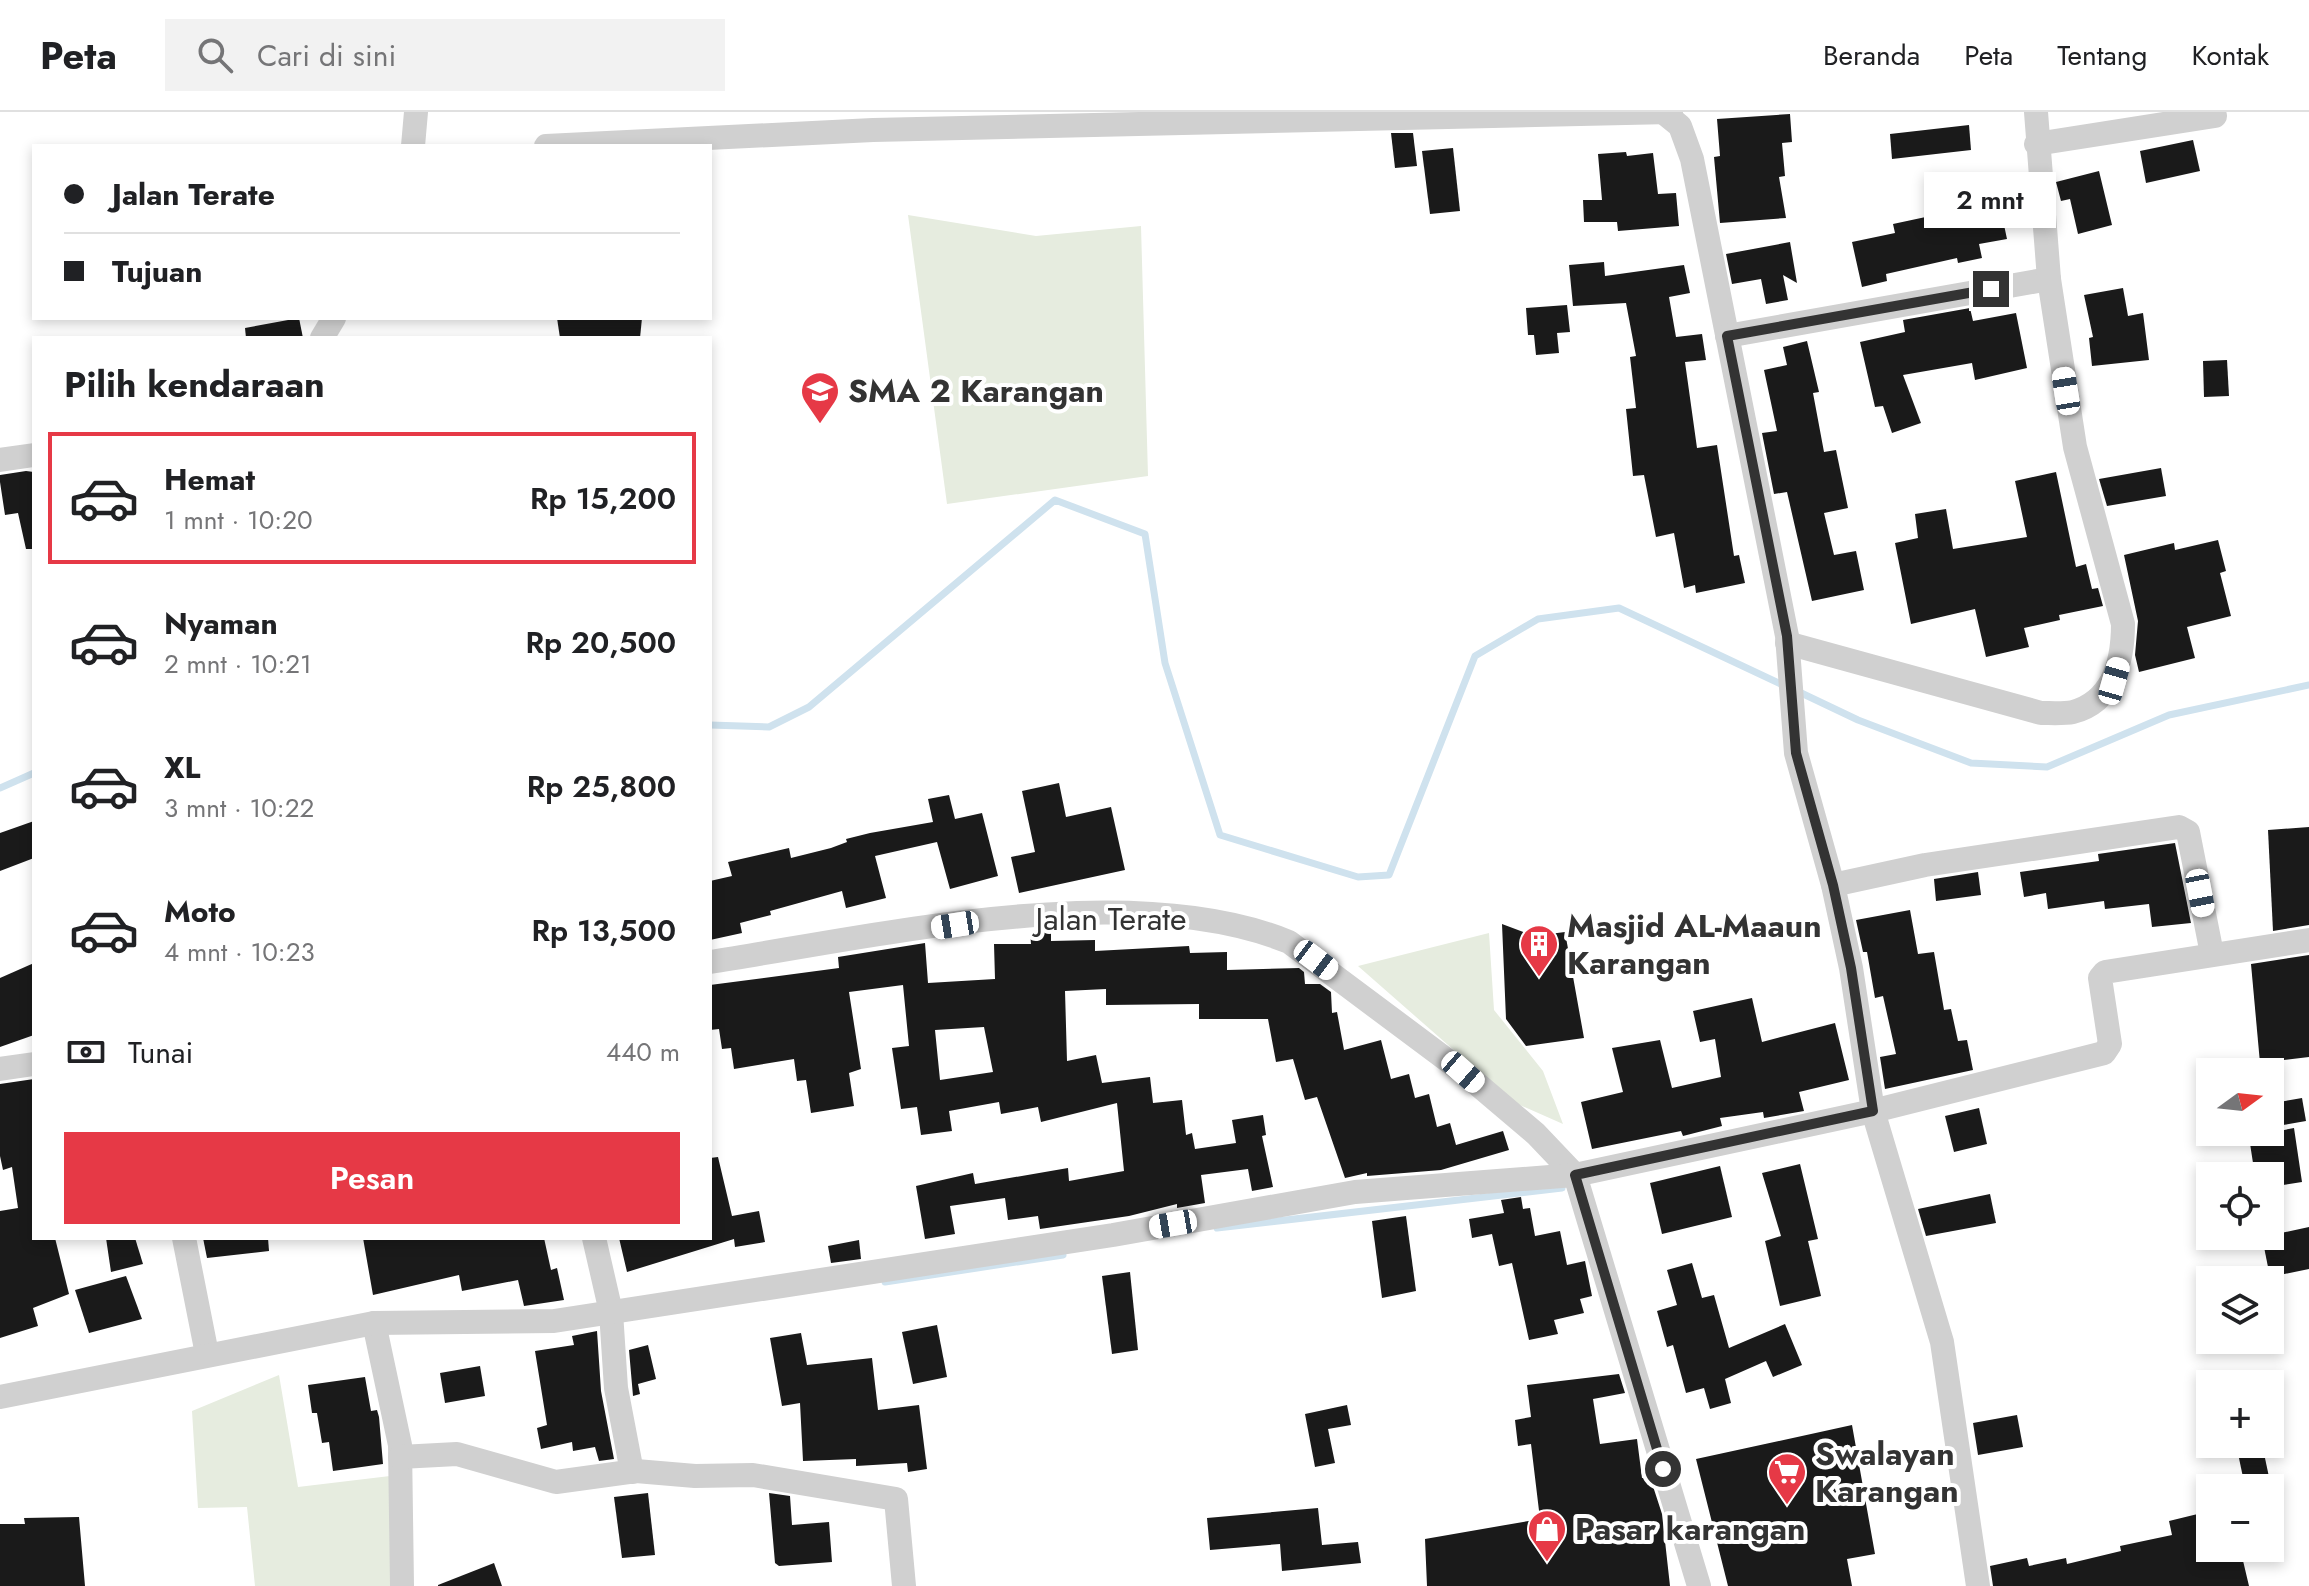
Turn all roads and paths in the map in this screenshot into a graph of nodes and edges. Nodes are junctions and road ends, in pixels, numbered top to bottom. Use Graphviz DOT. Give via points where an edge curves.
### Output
graph roads {
  1 [pos="416,112"];
  2 [pos="1671,112"];
  3 [pos="2036,112"];
  4 [pos="1664,113"];
  5 [pos="2215,116"];
  6 [pos="413,144"];
  7 [pos="587,144"];
  8 [pos="2036,144"];
  9 [pos="2049,279"];
  10 [pos="1727,336"];
  11 [pos="32,455"];
  12 [pos="0,460"];
  13 [pos="1787,649"];
  14 [pos="1833,885"];
  15 [pos="2309,940"];
  16 [pos="2212,954"];
  17 [pos="712,962"];
  18 [pos="32,1064"];
  19 [pos="0,1069"];
  20 [pos="1873,1111"];
  21 [pos="1575,1175"];
  22 [pos="184,1240"];
  23 [pos="594,1240"];
  24 [pos="612,1318"];
  25 [pos="374,1323"];
  26 [pos="207,1354"];
  27 [pos="0,1397"];
  28 [pos="400,1457"];
  29 [pos="632,1472"];
  30 [pos="402,1586"];
  31 [pos="904,1586"];
  32 [pos="1699,1586"];
  33 [pos="1978,1586"];
  1 -- 6 [label="street"];
  2 -- 4 [label="street"];
  3 -- 8 [label="street"];
  4 -- 7 [label="street" via="873,130"];
  4 -- 10 [label="street" via="1680,126 1688,143"];
  5 -- 8 [label="street"];
  8 -- 9 [label="street"];
  9 -- 10 [label="street"];
  9 -- 13 [label="street" via="2075,447 2123,624 2123,650 2114,681 2074,712 2041,713"];
  10 -- 13 [label="street"];
  11 -- 12 [label="street"];
  13 -- 14 [label="street" via="1795,744"];
  14 -- 16 [label="street" via="1925,865 2179,827 2188,832"];
  14 -- 20 [label="street"];
  15 -- 16 [label="street"];
  16 -- 20 [label="street" via="2105,972 2100,978 2110,1044 2104,1053"];
  17 -- 21 [label="street, Jalan Terate" via="981,921 1069,915 1176,915 1256,929 1316,960 1463,1072"];
  18 -- 19 [label="street"];
  20 -- 21 [label="street"];
  20 -- 33 [label="street" via="1942,1342"];
  21 -- 24 [label="street" via="1355,1192"];
  21 -- 32 [label="street, Jalan Terate"];
  22 -- 26 [label="street"];
  23 -- 24 [label="street"];
  24 -- 25 [label="street"];
  24 -- 29 [label="street" via="616,1388"];
  25 -- 26 [label="street"];
  25 -- 28 [label="street"];
  26 -- 27 [label="street"];
  28 -- 29 [label="street" via="457,1454 556,1482"];
  28 -- 30 [label="street"];
  29 -- 31 [label="street" via="753,1475 896,1499"];
}
